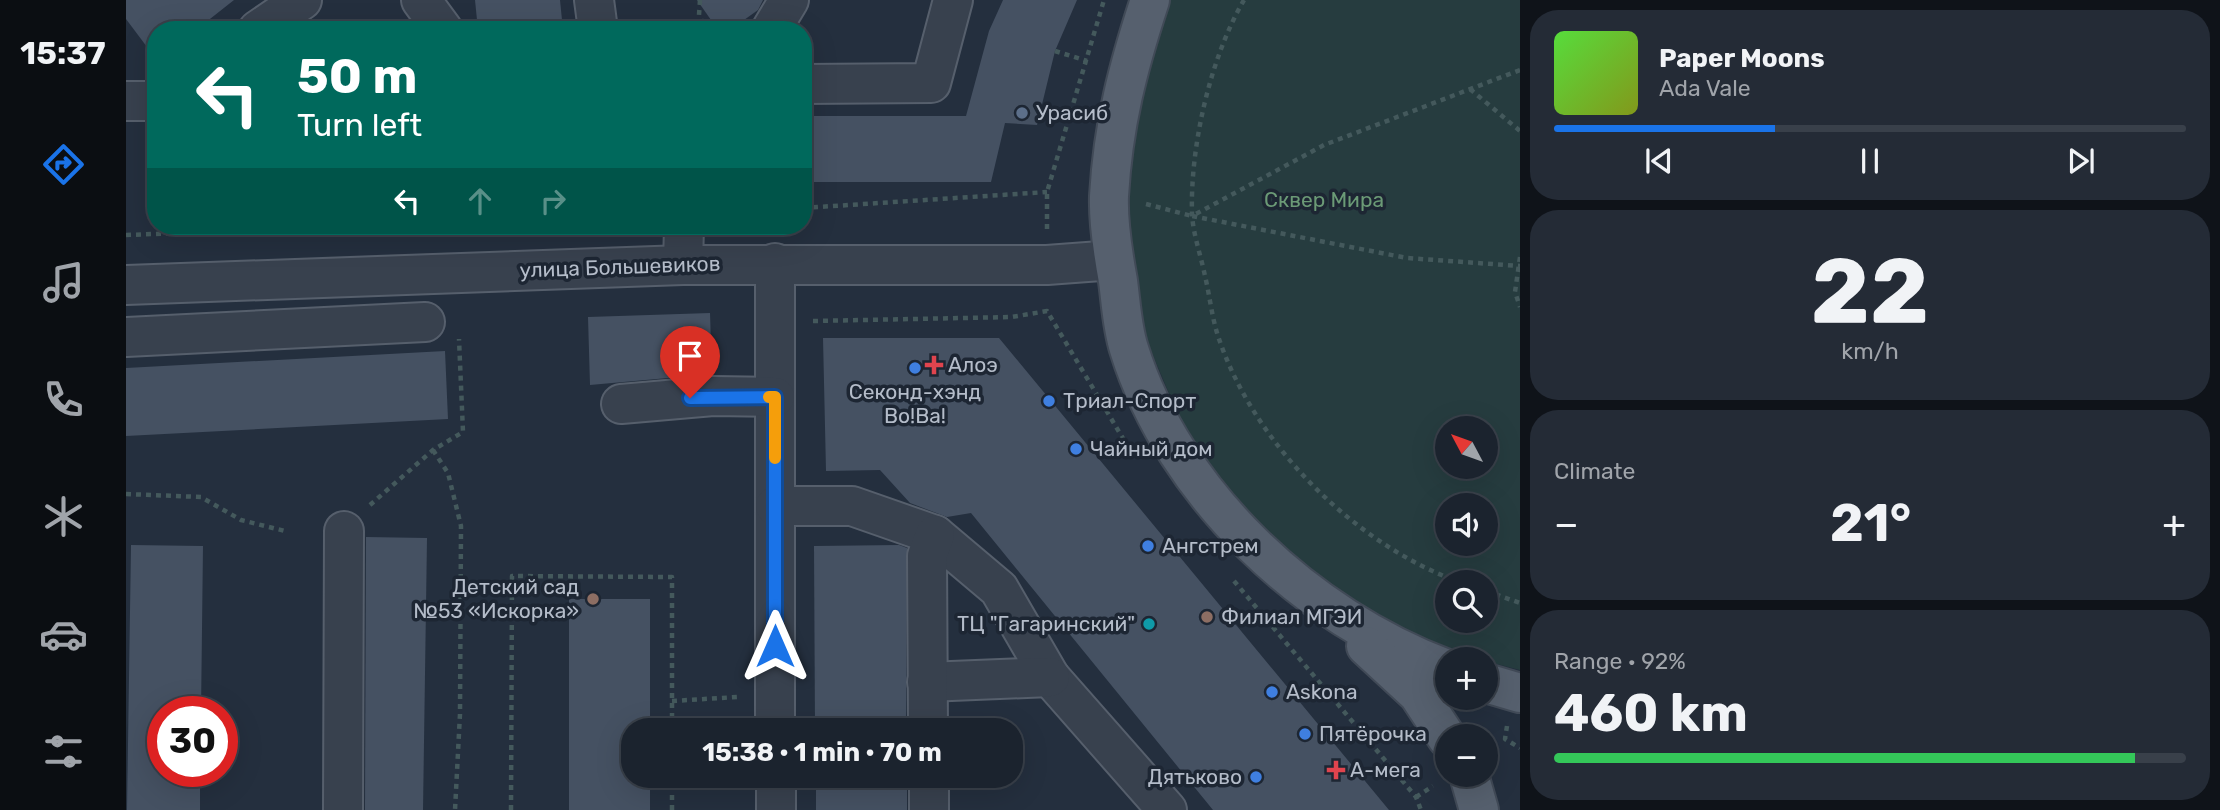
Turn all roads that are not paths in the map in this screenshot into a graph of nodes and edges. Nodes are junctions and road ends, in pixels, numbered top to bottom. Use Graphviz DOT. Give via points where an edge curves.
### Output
graph roads {
  1 [pos="302,0"];
  2 [pos="421,0"];
  3 [pos="594,0"];
  4 [pos="789,0"];
  5 [pos="953,0"];
  6 [pos="1150,0"];
  7 [pos="271,21"];
  8 [pos="436,21"];
  9 [pos="597,21"];
  10 [pos="776,21"];
  11 [pos="812,84"];
  12 [pos="147,101"];
  13 [pos="126,102"];
  14 [pos="684,235"];
  15 [pos="1114,260"];
  16 [pos="775,263"];
  17 [pos="683,265"];
  18 [pos="126,285"];
  19 [pos="442,324"];
  20 [pos="126,337"];
  21 [pos="775,397"];
  22 [pos="621,404"];
  23 [pos="775,506"];
  24 [pos="344,531"];
  25 [pos="935,535"];
  26 [pos="1327,608"];
  27 [pos="1435,665"];
  28 [pos="1050,677"];
  29 [pos="927,682"];
  30 [pos="1498,687"];
  31 [pos="1520,693"];
  32 [pos="775,718"];
  33 [pos="928,718"];
  34 [pos="1438,724"];
  35 [pos="1472,787"];
  36 [pos="776,788"];
  37 [pos="929,788"];
  38 [pos="343,810"];
  39 [pos="776,810"];
  40 [pos="929,810"];
  41 [pos="1167,810"];
  42 [pos="1479,810"];
  1 -- 7 [label="street"];
  2 -- 8 [label="street"];
  3 -- 9 [label="street"];
  4 -- 10 [label="street"];
  5 -- 11 [label="street" via="931,83"];
  6 -- 15 [label="main road" via="1121,94 1109,197"];
  12 -- 13 [label="street"];
  14 -- 17 [label="street"];
  15 -- 16 [label="street, улица Большевиков" via="1047,265"];
  15 -- 26 [label="main road" via="1129,348 1159,420 1191,470 1252,546"];
  16 -- 17 [label="street, улица Большевиков"];
  16 -- 21 [label="street"];
  17 -- 18 [label="street, улица Большевиков"];
  19 -- 20 [label="street"];
  21 -- 22 [label="street" via="713,396"];
  21 -- 23 [label="street"];
  23 -- 25 [label="street" via="852,506"];
  23 -- 32 [label="street"];
  24 -- 38 [label="street"];
  25 -- 28 [label="street" via="999,589"];
  25 -- 29 [label="street" via="927,556"];
  26 -- 27 [label="main road"];
  26 -- 34 [label="main road" via="1418,694"];
  28 -- 29 [label="street"];
  28 -- 41 [label="street"];
  29 -- 33 [label="street"];
  30 -- 31 [label="main road"];
  35 -- 42 [label="main road"];
  36 -- 39 [label="street"];
  37 -- 40 [label="street"];
}
